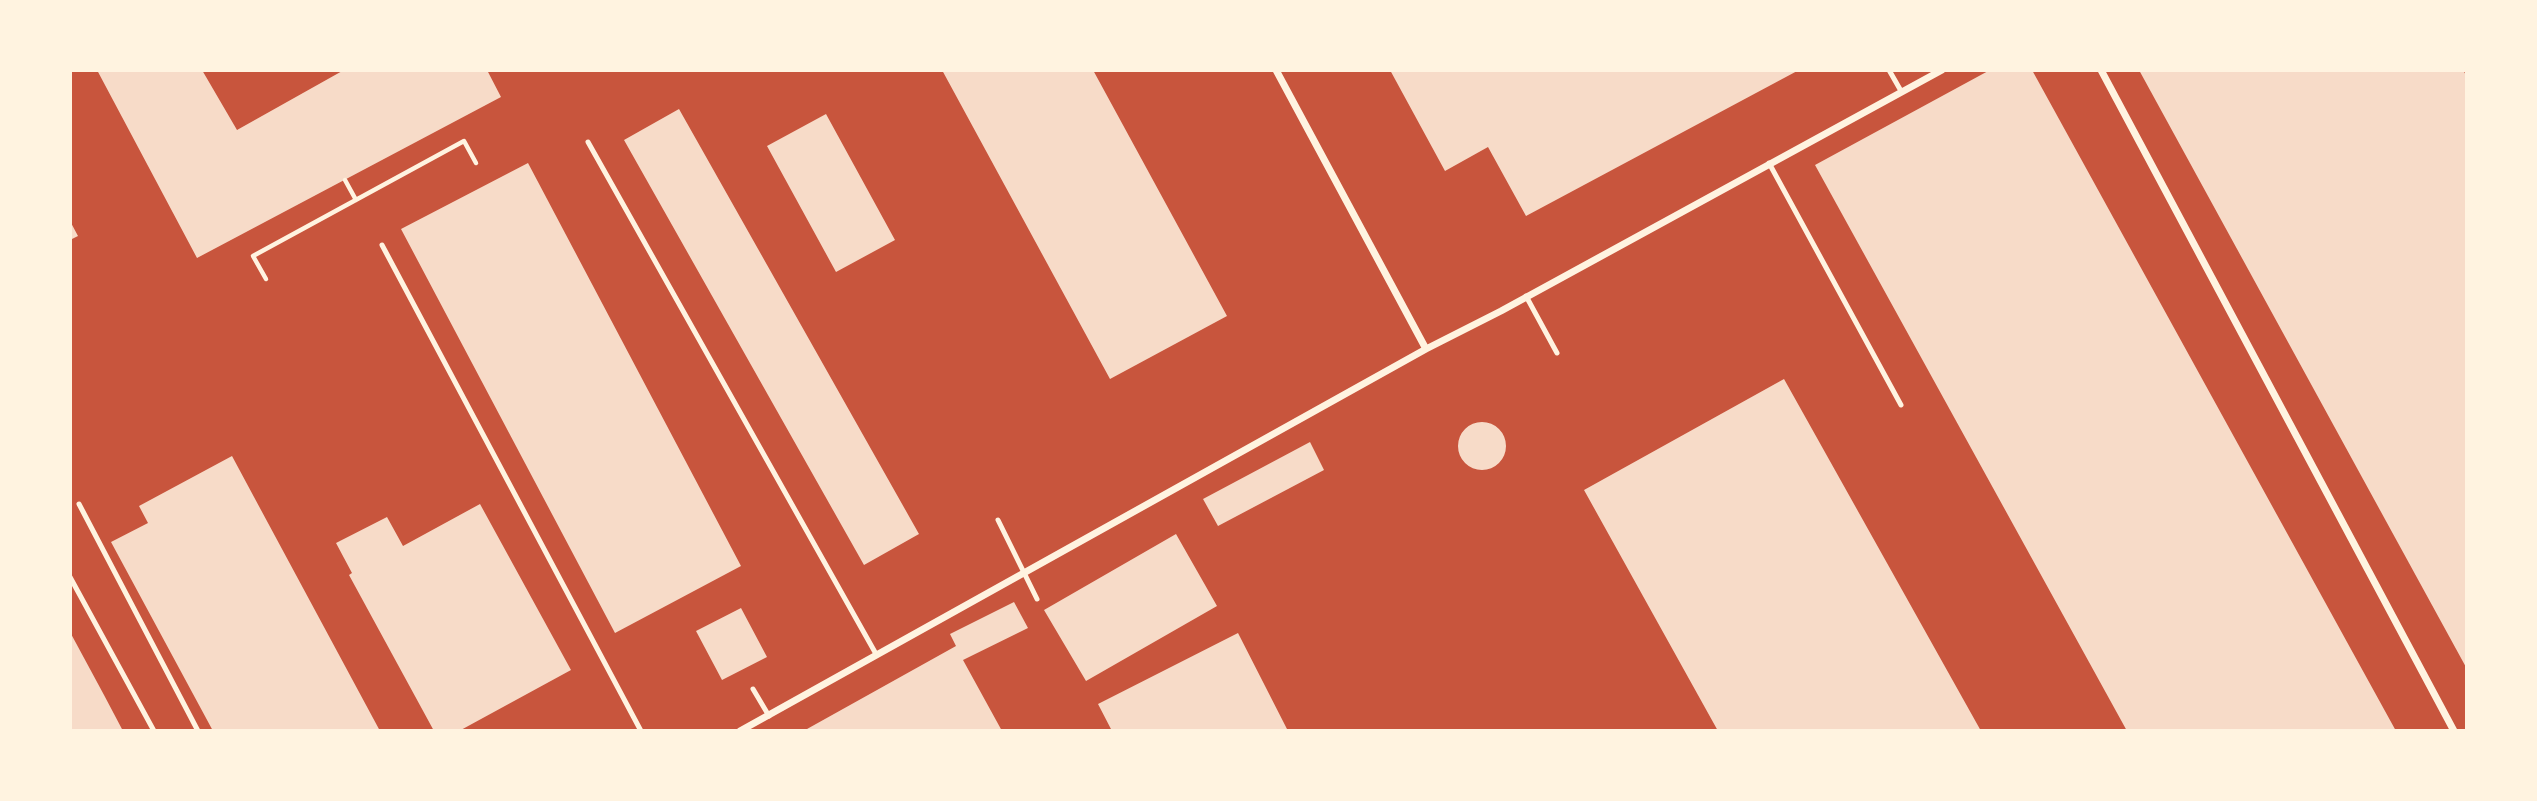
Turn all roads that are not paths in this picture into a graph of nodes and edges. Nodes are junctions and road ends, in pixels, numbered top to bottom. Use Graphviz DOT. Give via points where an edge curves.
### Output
graph roads {
  1 [pos="1276,70"];
  2 [pos="1889,70"];
  3 [pos="1942,70"];
  4 [pos="2101,70"];
  5 [pos="1901,91"];
  6 [pos="588,142"];
  7 [pos="1769,163"];
  8 [pos="382,244"];
  9 [pos="1526,296"];
  10 [pos="1426,349"];
  11 [pos="1557,354"];
  12 [pos="1901,405"];
  13 [pos="79,504"];
  14 [pos="998,520"];
  15 [pos="1024,572"];
  16 [pos="70,577"];
  17 [pos="1037,598"];
  18 [pos="876,654"];
  19 [pos="753,689"];
  20 [pos="769,716"];
  21 [pos="154,731"];
  22 [pos="198,731"];
  23 [pos="641,731"];
  24 [pos="742,731"];
  25 [pos="2454,731"];
  1 -- 10 [label="street"];
  2 -- 5 [label="lane"];
  3 -- 5 [label="street"];
  4 -- 25 [label="street"];
  5 -- 7 [label="street"];
  6 -- 18 [label="lane"];
  7 -- 9 [label="street"];
  7 -- 12 [label="lane"];
  8 -- 23 [label="lane"];
  9 -- 10 [label="street"];
  9 -- 11 [label="lane"];
  10 -- 15 [label="street"];
  13 -- 22 [label="lane"];
  14 -- 15 [label="lane"];
  15 -- 17 [label="lane"];
  15 -- 18 [label="street"];
  16 -- 21 [label="lane"];
  18 -- 20 [label="street"];
  19 -- 20 [label="lane"];
  20 -- 24 [label="street"];
}
